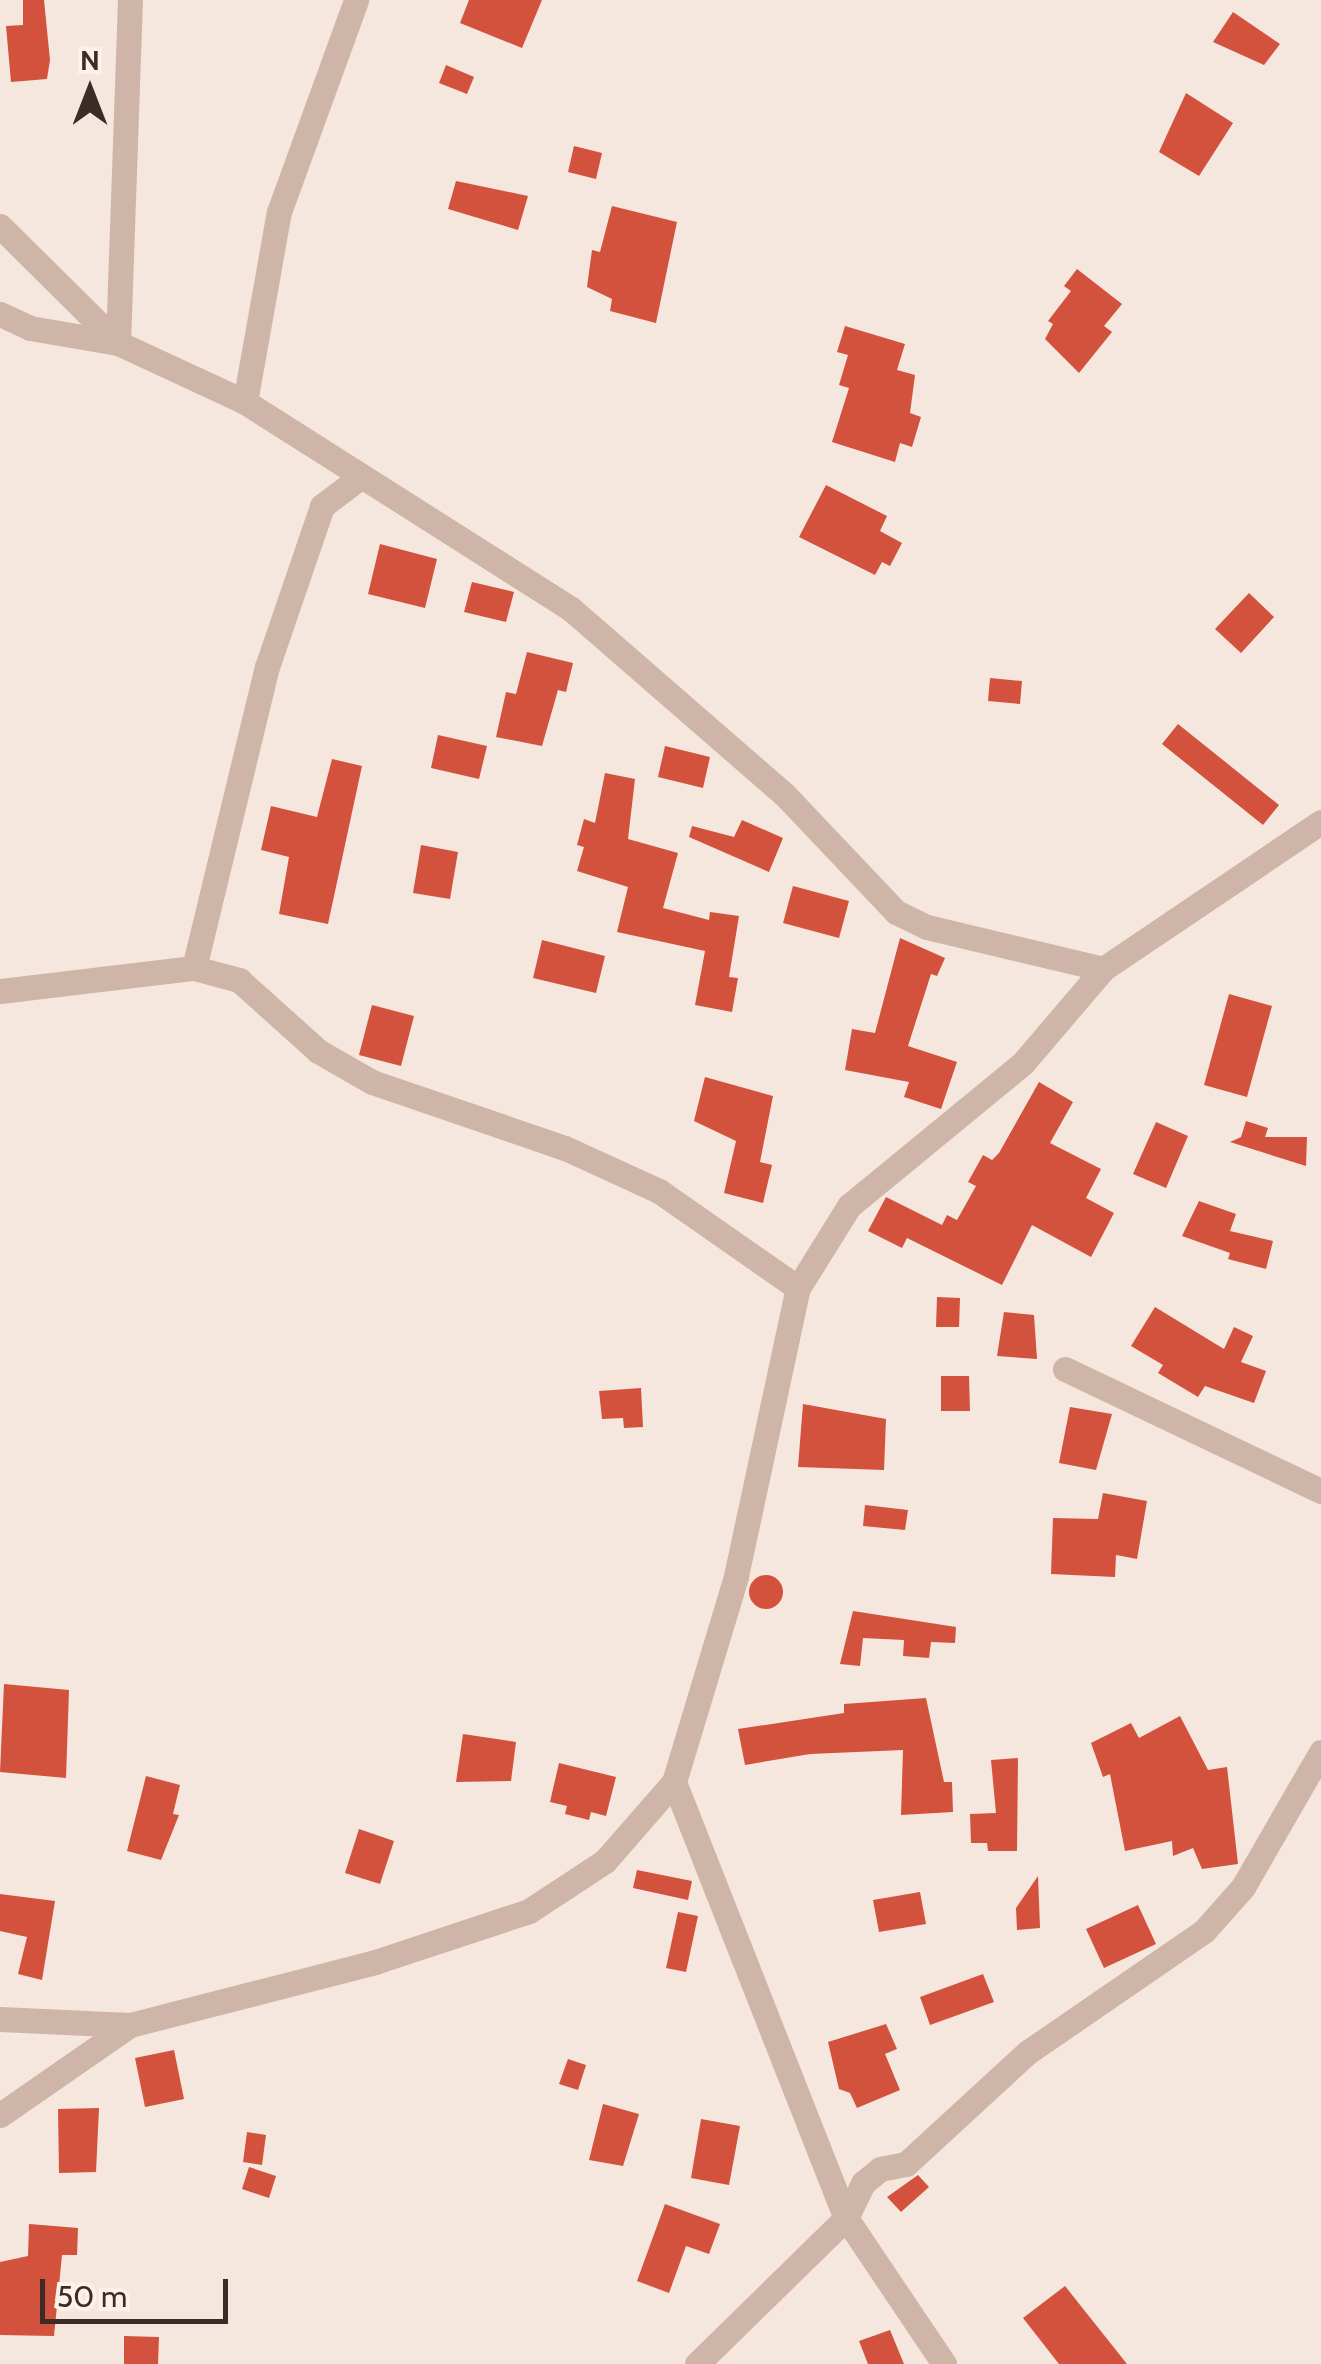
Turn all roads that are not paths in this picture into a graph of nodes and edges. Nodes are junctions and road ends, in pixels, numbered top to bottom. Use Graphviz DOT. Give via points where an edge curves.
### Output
graph roads {
  1 [pos="130,0"];
  2 [pos="356,0"];
  3 [pos="0,226"];
  4 [pos="0,314"];
  5 [pos="118,344"];
  6 [pos="245,402"];
  7 [pos="360,478"];
  8 [pos="1321,822"];
  9 [pos="194,968"];
  10 [pos="1103,969"];
  11 [pos="0,990"];
  12 [pos="798,1288"];
  13 [pos="1064,1369"];
  14 [pos="1321,1491"];
  15 [pos="1321,1752"];
  16 [pos="674,1782"];
  17 [pos="0,2020"];
  18 [pos="130,2025"];
  19 [pos="0,2115"];
  20 [pos="846,2218"];
  21 [pos="697,2364"];
  22 [pos="944,2364"];
  1 -- 5 [label="street"];
  2 -- 6 [label="street" via="279,212"];
  3 -- 5 [label="street"];
  4 -- 5 [label="street" via="30,328"];
  5 -- 6 [label="street"];
  6 -- 7 [label="street"];
  7 -- 9 [label="street" via="322,506 266,667"];
  7 -- 10 [label="street" via="586,621 784,794 896,912 928,927"];
  8 -- 10 [label="street"];
  9 -- 11 [label="street"];
  9 -- 12 [label="street" via="239,980 318,1051 372,1082 565,1148 659,1192"];
  10 -- 12 [label="street" via="1023,1063 848,1206"];
  12 -- 16 [label="street" via="736,1576"];
  13 -- 14 [label="street"];
  15 -- 20 [label="street" via="1243,1887 1204,1931 1028,2052 906,2164 880,2169 863,2183"];
  16 -- 18 [label="street" via="605,1861 529,1911 375,1962"];
  16 -- 20 [label="street"];
  17 -- 18 [label="street"];
  18 -- 19 [label="street"];
  20 -- 21 [label="street"];
  20 -- 22 [label="street"];
}
